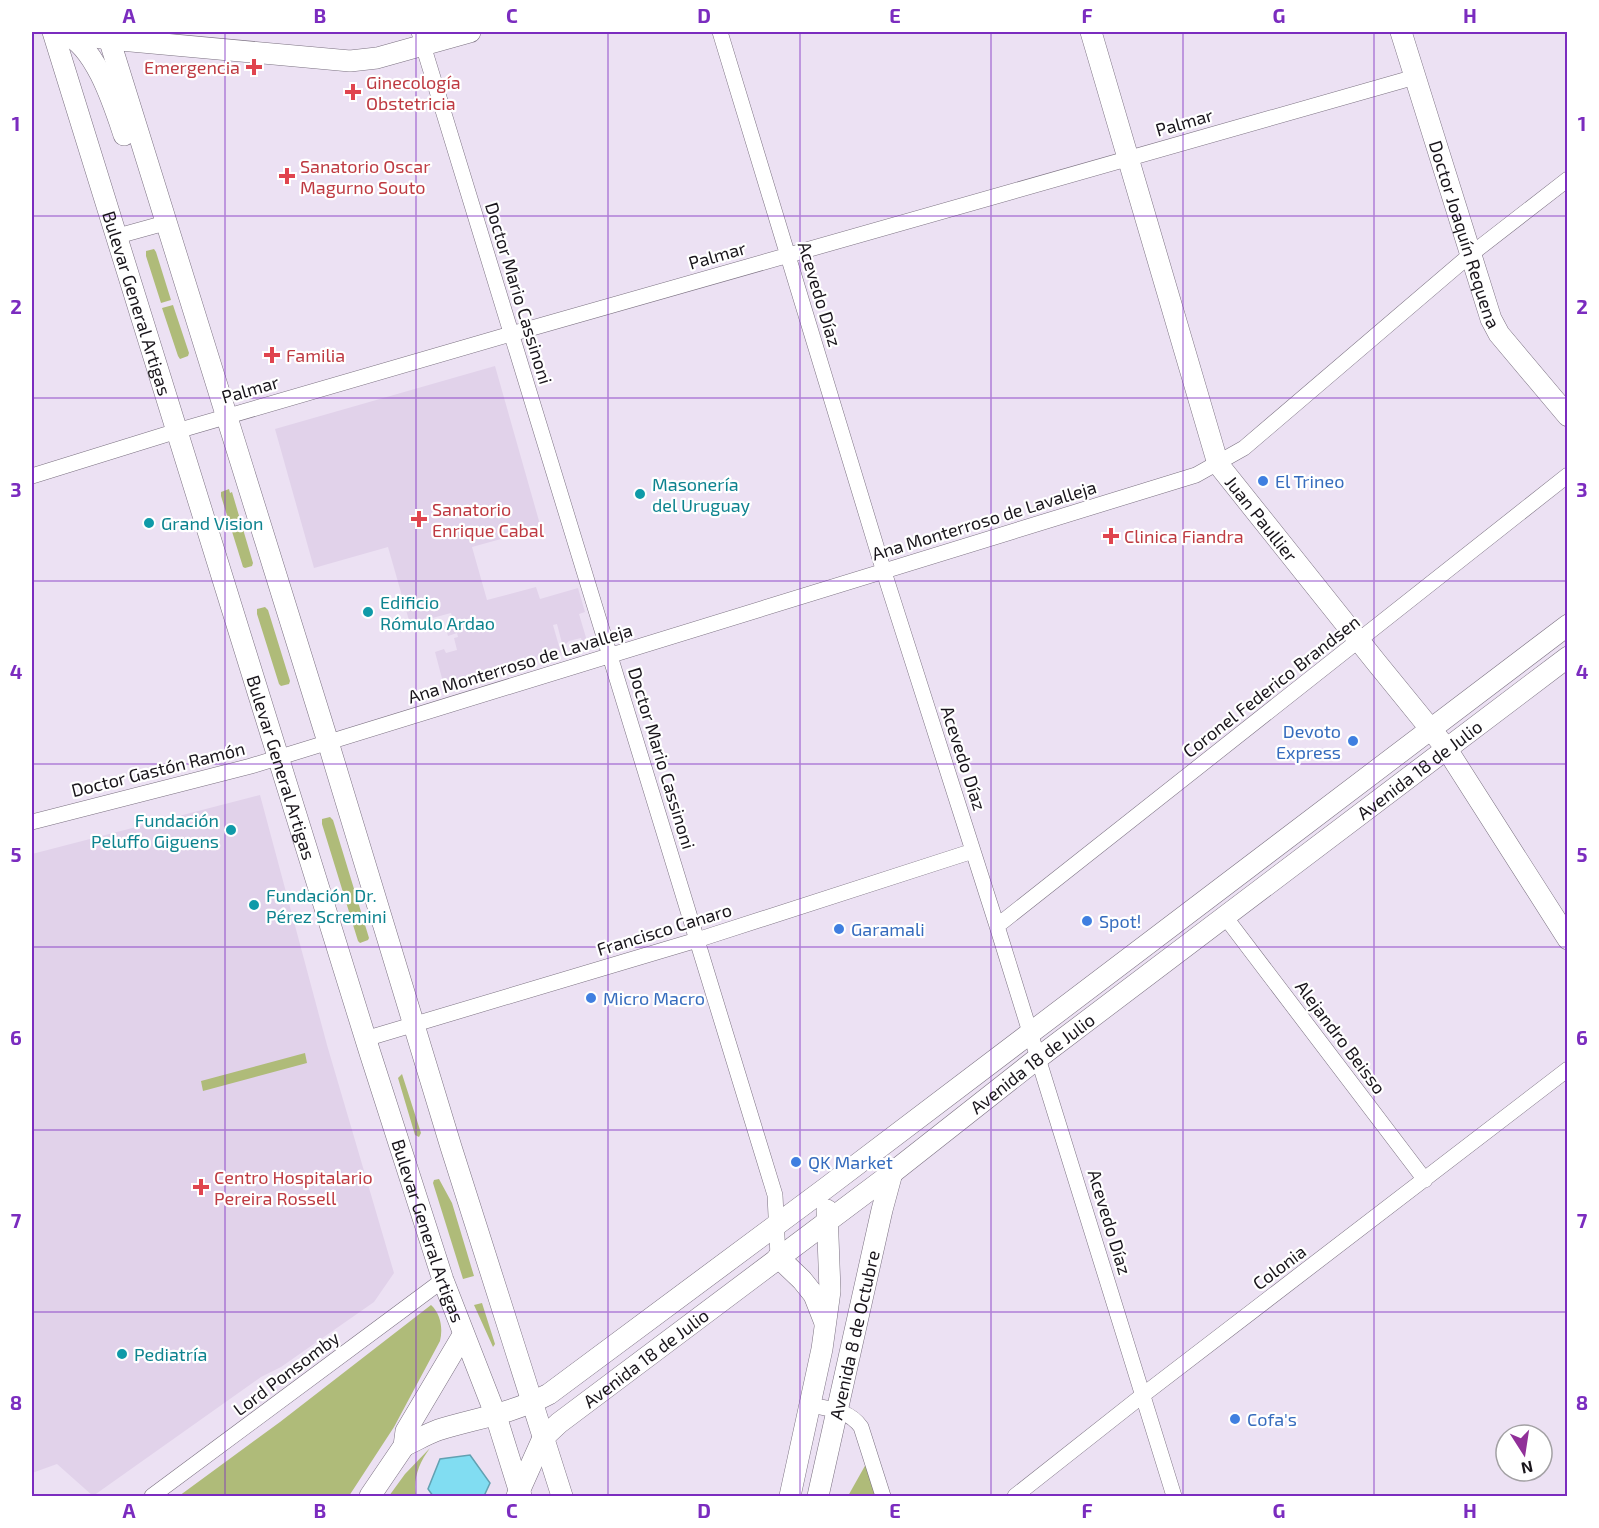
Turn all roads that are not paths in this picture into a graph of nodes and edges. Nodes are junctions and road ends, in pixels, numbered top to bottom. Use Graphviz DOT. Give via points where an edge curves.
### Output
graph roads {
  1 [pos="57,32"];
  2 [pos="470,32"];
  3 [pos="720,32"];
  4 [pos="1091,32"];
  5 [pos="1401,32"];
  6 [pos="106,34"];
  7 [pos="421,38"];
  8 [pos="1414,76"];
  9 [pos="1129,158"];
  10 [pos="1568,179"];
  11 [pos="164,216"];
  12 [pos="118,236"];
  13 [pos="788,255"];
  14 [pos="1470,255"];
  15 [pos="511,334"];
  16 [pos="226,416"];
  17 [pos="1568,416"];
  18 [pos="177,431"];
  19 [pos="1218,464"];
  20 [pos="1568,475"];
  21 [pos="32,476"];
  22 [pos="884,572"];
  23 [pos="1568,625"];
  24 [pos="1359,642"];
  25 [pos="610,656"];
  26 [pos="1568,657"];
  27 [pos="1431,729"];
  28 [pos="328,742"];
  29 [pos="1446,748"];
  30 [pos="279,757"];
  31 [pos="32,822"];
  32 [pos="973,851"];
  33 [pos="1226,918"];
  34 [pos="997,926"];
  35 [pos="1568,939"];
  36 [pos="698,940"];
  37 [pos="415,1026"];
  38 [pos="1030,1032"];
  39 [pos="365,1039"];
  40 [pos="1038,1059"];
  41 [pos="1568,1069"];
  42 [pos="892,1173"];
  43 [pos="1425,1180"];
  44 [pos="826,1188"];
  45 [pos="827,1220"];
  46 [pos="777,1225"];
  47 [pos="778,1257"];
  48 [pos="443,1280"];
  49 [pos="826,1324"];
  50 [pos="463,1335"];
  51 [pos="1143,1395"];
  52 [pos="531,1404"];
  53 [pos="810,1405"];
  54 [pos="837,1411"];
  55 [pos="495,1416"];
  56 [pos="543,1438"];
  57 [pos="405,1446"];
  58 [pos="519,1494"];
  59 [pos="152,1497"];
  60 [pos="370,1497"];
  61 [pos="562,1497"];
  62 [pos="790,1497"];
  63 [pos="818,1497"];
  64 [pos="882,1497"];
  65 [pos="1015,1497"];
  66 [pos="1173,1497"];
  1 -- 6 [label="main road"];
  1 -- 11 [label="main road" via="75,40 91,58 115,107 143,187"];
  1 -- 12 [label="main road, Bulevar General Artigas"];
  2 -- 7 [label="main road"];
  3 -- 13 [label="street, Acevedo Díaz"];
  4 -- 9 [label="main road, Juan Paullier"];
  5 -- 8 [label="main road, Doctor Joaquín Requena"];
  6 -- 7 [label="main road" via="350,61 377,58"];
  6 -- 11 [label="main road"];
  7 -- 15 [label="street, Doctor Mario Cassinoni"];
  8 -- 9 [label="street, Palmar"];
  8 -- 14 [label="main road, Doctor Joaquín Requena"];
  9 -- 13 [label="street, Palmar"];
  9 -- 19 [label="main road, Juan Paullier"];
  10 -- 14 [label="street, Ana Monterroso de Lavalleja"];
  11 -- 12 [label="street"];
  11 -- 16 [label="main road"];
  12 -- 18 [label="main road, Bulevar General Artigas"];
  13 -- 15 [label="street, Palmar"];
  13 -- 22 [label="street, Acevedo Díaz"];
  14 -- 17 [label="main road, Doctor Joaquín Requena" via="1498,334"];
  14 -- 19 [label="street, Ana Monterroso de Lavalleja" via="1244,448"];
  15 -- 16 [label="street, Palmar"];
  15 -- 25 [label="street, Doctor Mario Cassinoni"];
  16 -- 18 [label="street, Palmar"];
  16 -- 28 [label="main road"];
  18 -- 21 [label="street, Palmar"];
  18 -- 30 [label="main road, Bulevar General Artigas"];
  19 -- 22 [label="street, Ana Monterroso de Lavalleja" via="1196,475"];
  19 -- 24 [label="main road, Juan Paullier"];
  20 -- 24 [label="street, Coronel Federico Brandsen"];
  22 -- 25 [label="street, Ana Monterroso de Lavalleja"];
  22 -- 32 [label="street, Acevedo Díaz"];
  23 -- 27 [label="main road, Avenida 18 de Julio"];
  24 -- 27 [label="main road, Juan Paullier"];
  24 -- 34 [label="street, Coronel Federico Brandsen"];
  25 -- 28 [label="street, Ana Monterroso de Lavalleja"];
  25 -- 36 [label="street, Doctor Mario Cassinoni"];
  26 -- 29 [label="main road, Avenida 18 de Julio"];
  27 -- 29 [label="main road, Juan Paullier"];
  27 -- 38 [label="main road, Avenida 18 de Julio"];
  28 -- 30 [label="street, Doctor Gastón Ramón"];
  28 -- 37 [label="main road"];
  29 -- 33 [label="main road, Avenida 18 de Julio"];
  29 -- 35 [label="main road, Juan Paullier"];
  30 -- 31 [label="street, Doctor Gastón Ramón"];
  30 -- 39 [label="main road, Bulevar General Artigas"];
  32 -- 34 [label="street, Acevedo Díaz"];
  32 -- 36 [label="street, Francisco Canaro"];
  33 -- 40 [label="main road, Avenida 18 de Julio"];
  33 -- 43 [label="street, Alejandro Beisso"];
  34 -- 38 [label="street, Acevedo Díaz"];
  36 -- 37 [label="street, Francisco Canaro"];
  36 -- 46 [label="street, Doctor Mario Cassinoni" via="775,1195"];
  37 -- 39 [label="street, Francisco Canaro"];
  37 -- 52 [label="main road"];
  38 -- 40 [label="street, Acevedo Díaz"];
  38 -- 44 [label="main road, Avenida 18 de Julio"];
  39 -- 48 [label="main road, Bulevar General Artigas"];
  40 -- 42 [label="main road, Avenida 18 de Julio"];
  40 -- 51 [label="street, Acevedo Díaz"];
  41 -- 43 [label="street, Colonia"];
  42 -- 45 [label="main road, Avenida 18 de Julio"];
  42 -- 54 [label="main road, Avenida 8 de Octubre"];
  43 -- 51 [label="street, Colonia"];
  44 -- 45 [label="main road, Avenida 8 de Octubre"];
  44 -- 46 [label="main road, Avenida 18 de Julio"];
  45 -- 47 [label="main road, Avenida 18 de Julio"];
  45 -- 49 [label="main road, Avenida 8 de Octubre" via="830,1291"];
  46 -- 47 [label="street, Doctor Mario Cassinoni"];
  46 -- 52 [label="main road, Avenida 18 de Julio"];
  47 -- 49 [label="main road" via="814,1295"];
  47 -- 56 [label="main road, Avenida 18 de Julio"];
  48 -- 50 [label="main road, Bulevar General Artigas"];
  48 -- 59 [label="street, Lord Ponsomby"];
  49 -- 53 [label="main road, Avenida 8 de Octubre"];
  50 -- 55 [label="main road, Bulevar General Artigas"];
  50 -- 57 [label="main road" via="406,1431"];
  51 -- 65 [label="street, Colonia"];
  51 -- 66 [label="street, Acevedo Díaz"];
  52 -- 55 [label="main road, Avenida 18 de Julio"];
  52 -- 56 [label="main road"];
  53 -- 54 [label="street"];
  53 -- 62 [label="main road, Avenida 8 de Octubre"];
  54 -- 63 [label="main road, Avenida 8 de Octubre"];
  54 -- 64 [label="street" via="855,1419 861,1427"];
  55 -- 57 [label="main road, Avenida 18 de Julio" via="436,1431"];
  55 -- 58 [label="main road, Bulevar General Artigas"];
  56 -- 58 [label="main road, Avenida 18 de Julio"];
  56 -- 61 [label="main road"];
  57 -- 60 [label="main road"];
}
